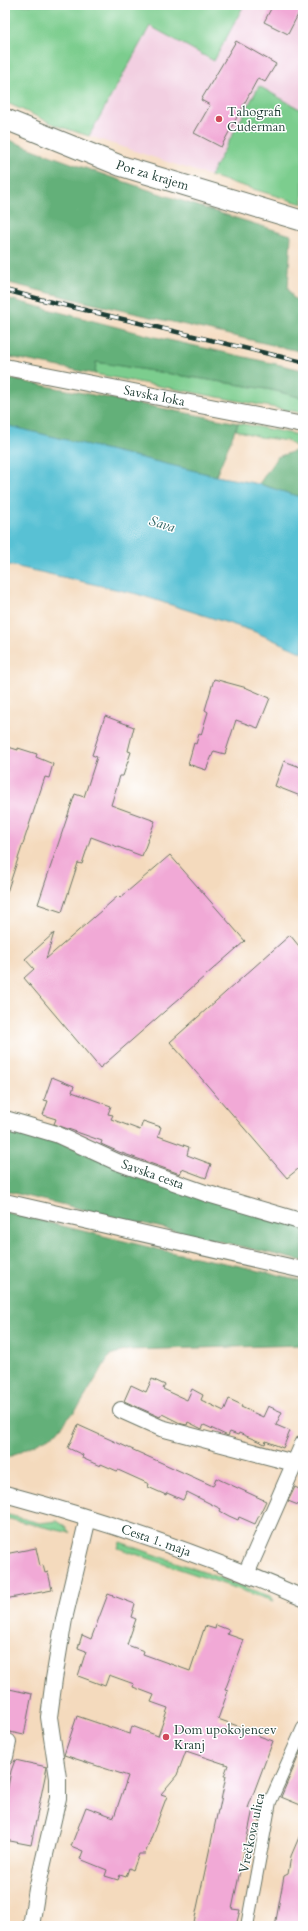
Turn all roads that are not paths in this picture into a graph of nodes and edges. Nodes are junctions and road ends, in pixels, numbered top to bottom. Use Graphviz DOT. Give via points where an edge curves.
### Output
graph roads {
  1 [pos="5,119"];
  2 [pos="303,221"];
  3 [pos="5,368"];
  4 [pos="303,425"];
  5 [pos="5,1119"];
  6 [pos="5,1202"];
  7 [pos="303,1222"];
  8 [pos="303,1270"];
  9 [pos="121,1410"];
  10 [pos="303,1444"];
  11 [pos="294,1463"];
  12 [pos="5,1494"];
  13 [pos="88,1518"];
  14 [pos="246,1574"];
  15 [pos="303,1598"];
  16 [pos="303,1728"];
  17 [pos="5,1742"];
  18 [pos="5,1757"];
  19 [pos="31,1926"];
  20 [pos="247,1926"];
  1 -- 2 [label="street, Pot za krajem" via="121,166"];
  3 -- 4 [label="street, Savska loka"];
  5 -- 7 [label="street, Savska cesta" via="56,1134 117,1162 204,1193"];
  6 -- 8 [label="street"];
  9 -- 11 [label="street" via="161,1428"];
  10 -- 11 [label="street"];
  11 -- 14 [label="street"];
  12 -- 13 [label="street, Cesta 1. maja"];
  13 -- 14 [label="street, Cesta 1. maja"];
  13 -- 19 [label="street" via="64,1619 54,1679 49,1717 58,1778 58,1798"];
  14 -- 15 [label="street, Cesta 1. maja"];
  16 -- 20 [label="street, Vrečkova ulica" via="270,1802"];
  17 -- 18 [label="street" via="8,1742"];
}
